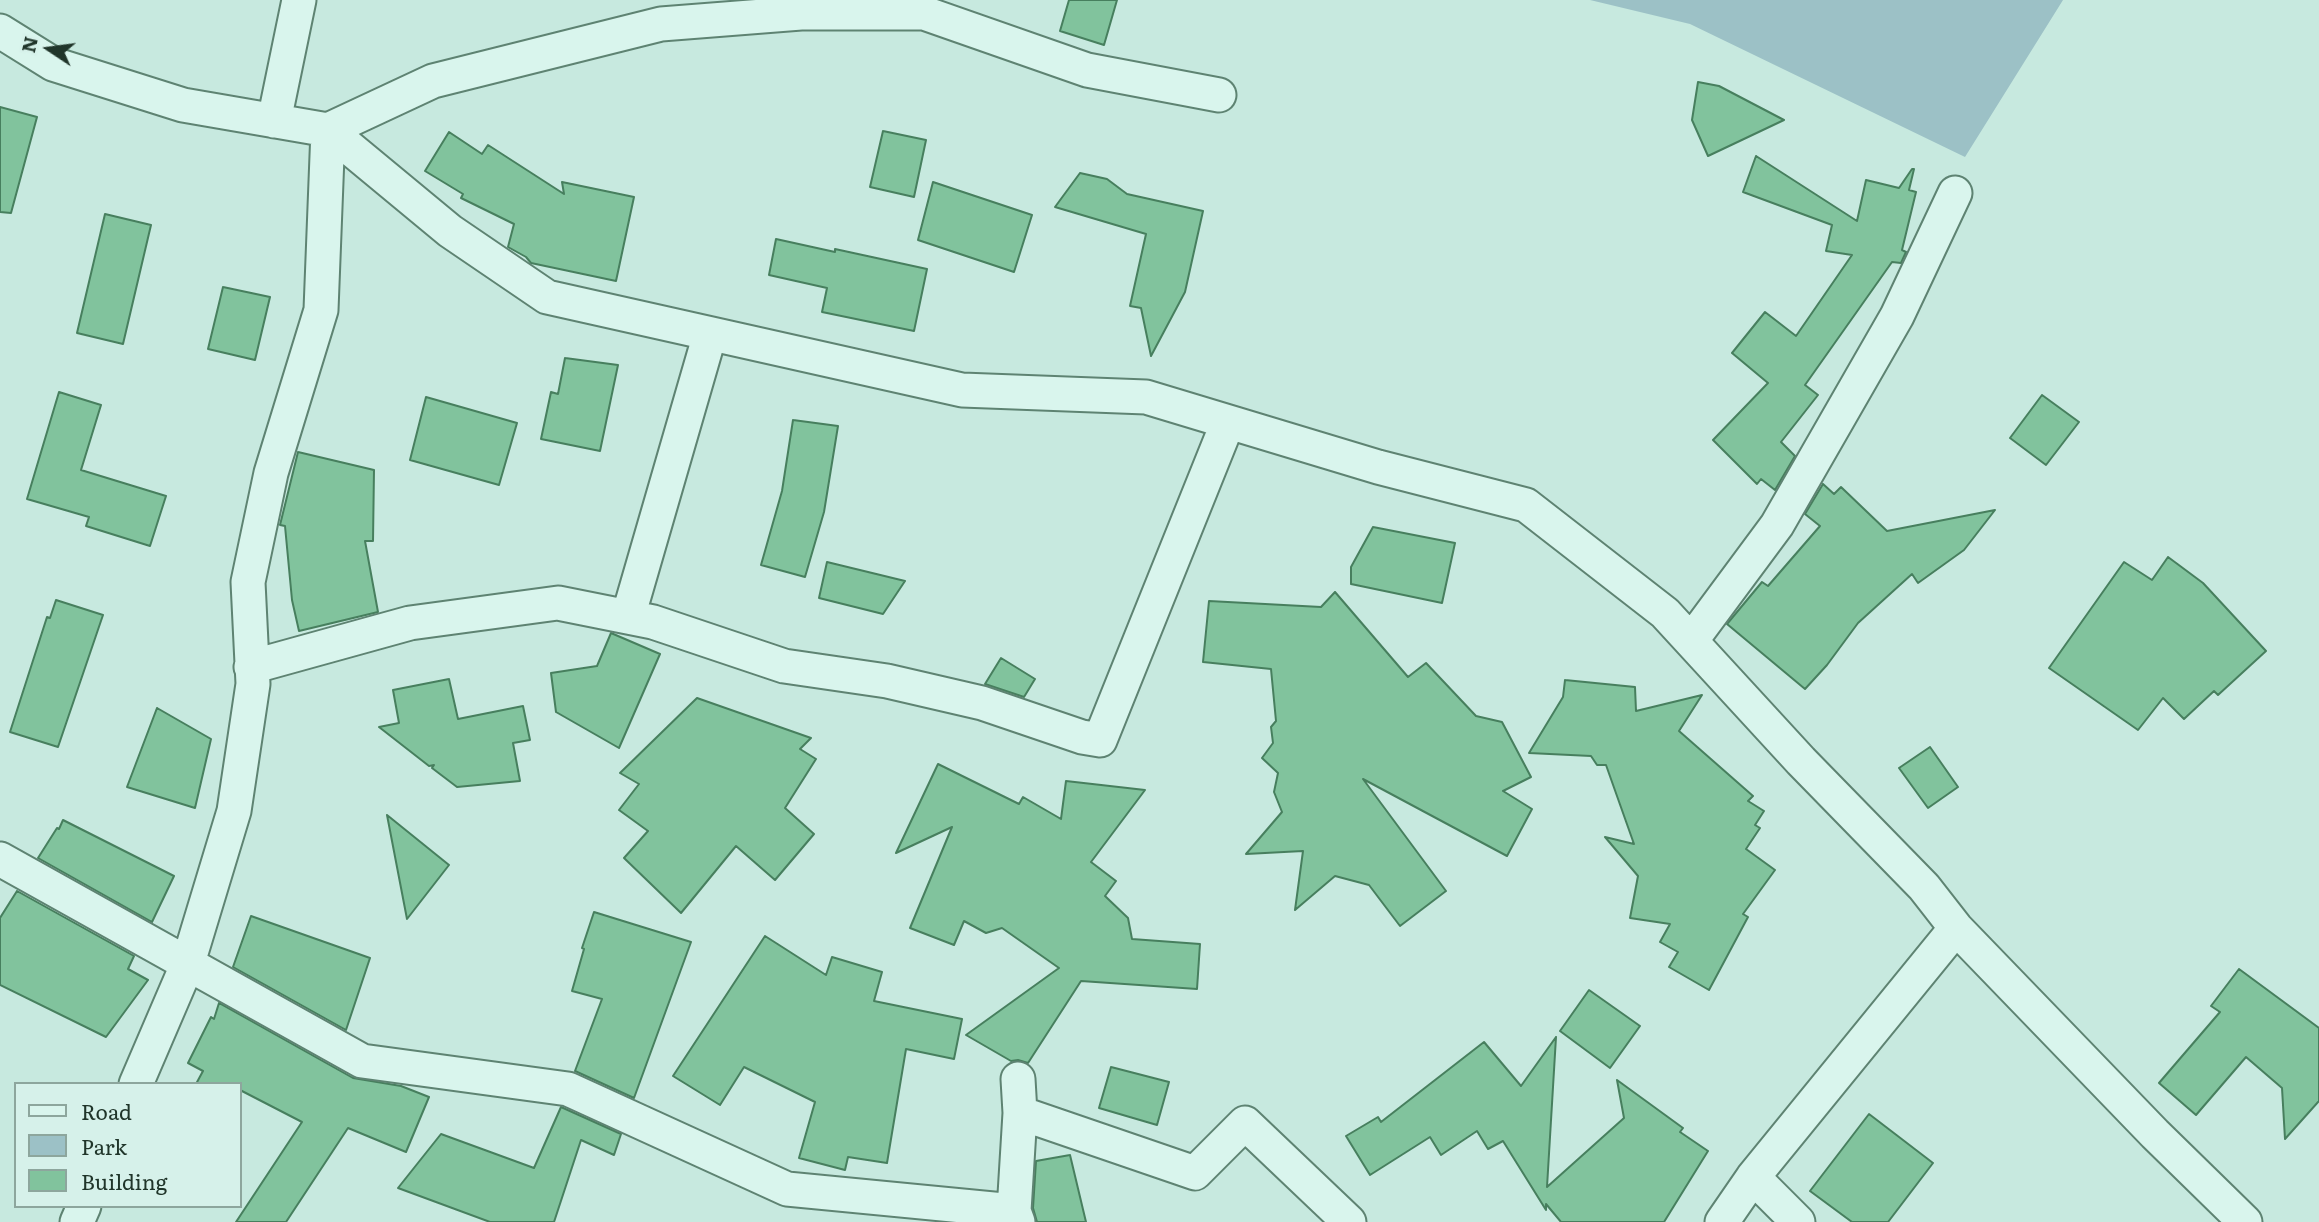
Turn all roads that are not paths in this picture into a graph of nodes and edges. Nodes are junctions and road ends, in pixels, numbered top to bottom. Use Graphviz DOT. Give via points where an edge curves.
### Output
graph roads {
  1 [pos="299,0"];
  2 [pos="0,30"];
  3 [pos="1219,95"];
  4 [pos="274,121"];
  5 [pos="328,130"];
  6 [pos="1955,193"];
  7 [pos="710,334"];
  8 [pos="1228,422"];
  9 [pos="628,617"];
  10 [pos="1691,641"];
  11 [pos="251,667"];
  12 [pos="0,859"];
  13 [pos="1956,928"];
  14 [pos="188,963"];
  15 [pos="1018,1079"];
  16 [pos="137,1082"];
  17 [pos="1020,1113"];
  18 [pos="1753,1177"];
  19 [pos="1016,1217"];
  20 [pos="1349,1222"];
  21 [pos="1721,1222"];
  22 [pos="1798,1222"];
  23 [pos="2245,1222"];
  1 -- 4 [label="street"];
  2 -- 4 [label="street" via="53,64 183,105"];
  3 -- 5 [label="street" via="1087,71 924,13 801,13 661,24 433,81"];
  4 -- 5 [label="street"];
  5 -- 7 [label="street" via="450,231 547,297"];
  5 -- 11 [label="street" via="321,310 271,473 248,582"];
  6 -- 10 [label="street" via="1897,316 1777,525"];
  7 -- 8 [label="street" via="962,390 1146,397"];
  7 -- 9 [label="street"];
  8 -- 9 [label="street" via="1100,740 982,703 887,681 784,666"];
  8 -- 10 [label="street" via="1526,505 1665,613"];
  9 -- 11 [label="street" via="558,603 411,623"];
  10 -- 13 [label="street" via="1924,887"];
  11 -- 14 [label="street" via="253,684 234,811"];
  12 -- 14 [label="street"];
  13 -- 18 [label="street"];
  13 -- 23 [label="street"];
  14 -- 16 [label="street"];
  14 -- 19 [label="street" via="362,1060 568,1089 787,1189"];
  15 -- 17 [label="street"];
  17 -- 19 [label="street"];
  17 -- 20 [label="street" via="1195,1173 1245,1124"];
  18 -- 21 [label="street"];
  18 -- 22 [label="street"];
}
